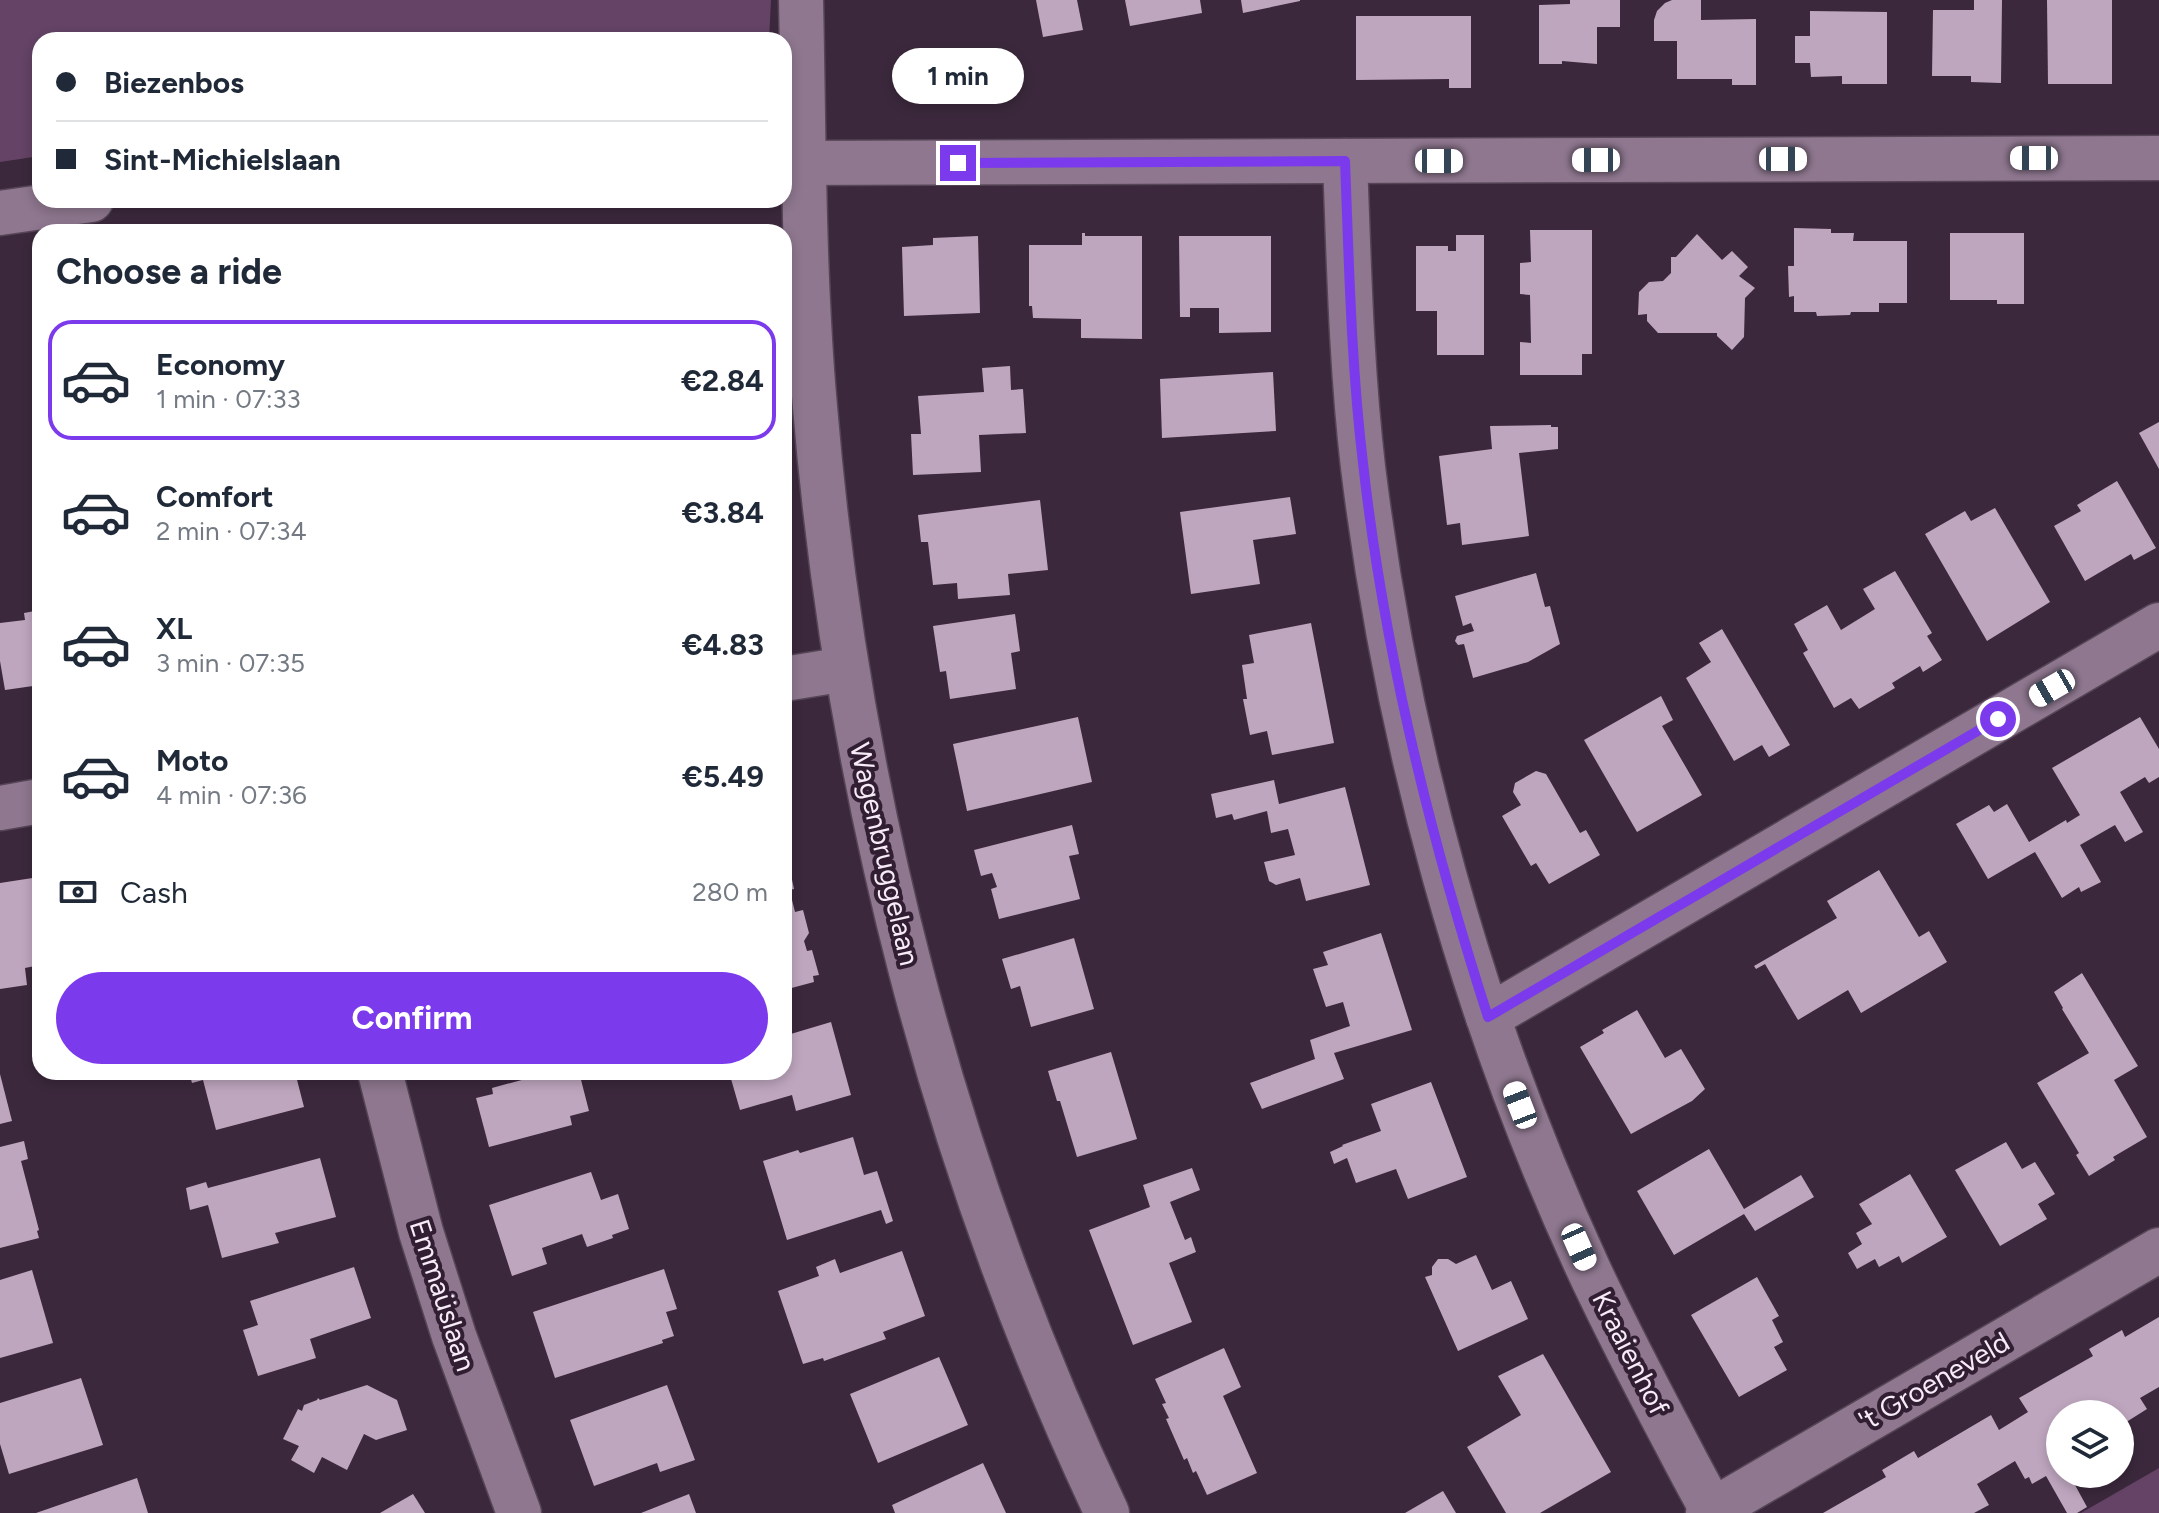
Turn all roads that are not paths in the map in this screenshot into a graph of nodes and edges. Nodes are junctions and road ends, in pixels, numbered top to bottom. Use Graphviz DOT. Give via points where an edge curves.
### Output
graph roads {
  1 [pos="801,0"];
  2 [pos="2159,158"];
  3 [pos="1345,161"];
  4 [pos="794,163"];
  5 [pos="35,208"];
  6 [pos="0,213"];
  7 [pos="2159,625"];
  8 [pos="846,669"];
  9 [pos="792,678"];
  10 [pos="32,802"];
  11 [pos="0,808"];
  12 [pos="1488,1017"];
  13 [pos="382,1080"];
  14 [pos="2159,1250"];
  15 [pos="1711,1512"];
  16 [pos="519,1513"];
  17 [pos="1107,1513"];
  1 -- 4 [label="street, Wagenbruggelaan"];
  2 -- 3 [label="street"];
  3 -- 4 [label="street"];
  3 -- 12 [label="street, Kraaienhof" via="1355,375 1375,552 1430,822"];
  4 -- 8 [label="street, Wagenbruggelaan" via="828,538"];
  5 -- 6 [label="street"];
  7 -- 12 [label="street"];
  8 -- 9 [label="street"];
  8 -- 17 [label="street, Wagenbruggelaan" via="887,878 957,1131 1037,1351"];
  10 -- 11 [label="street"];
  12 -- 15 [label="street, Kraaienhof" via="1586,1263"];
  13 -- 16 [label="street, Emmaüslaan" via="435,1277"];
  14 -- 15 [label="street, 't Groeneveld"];
}
